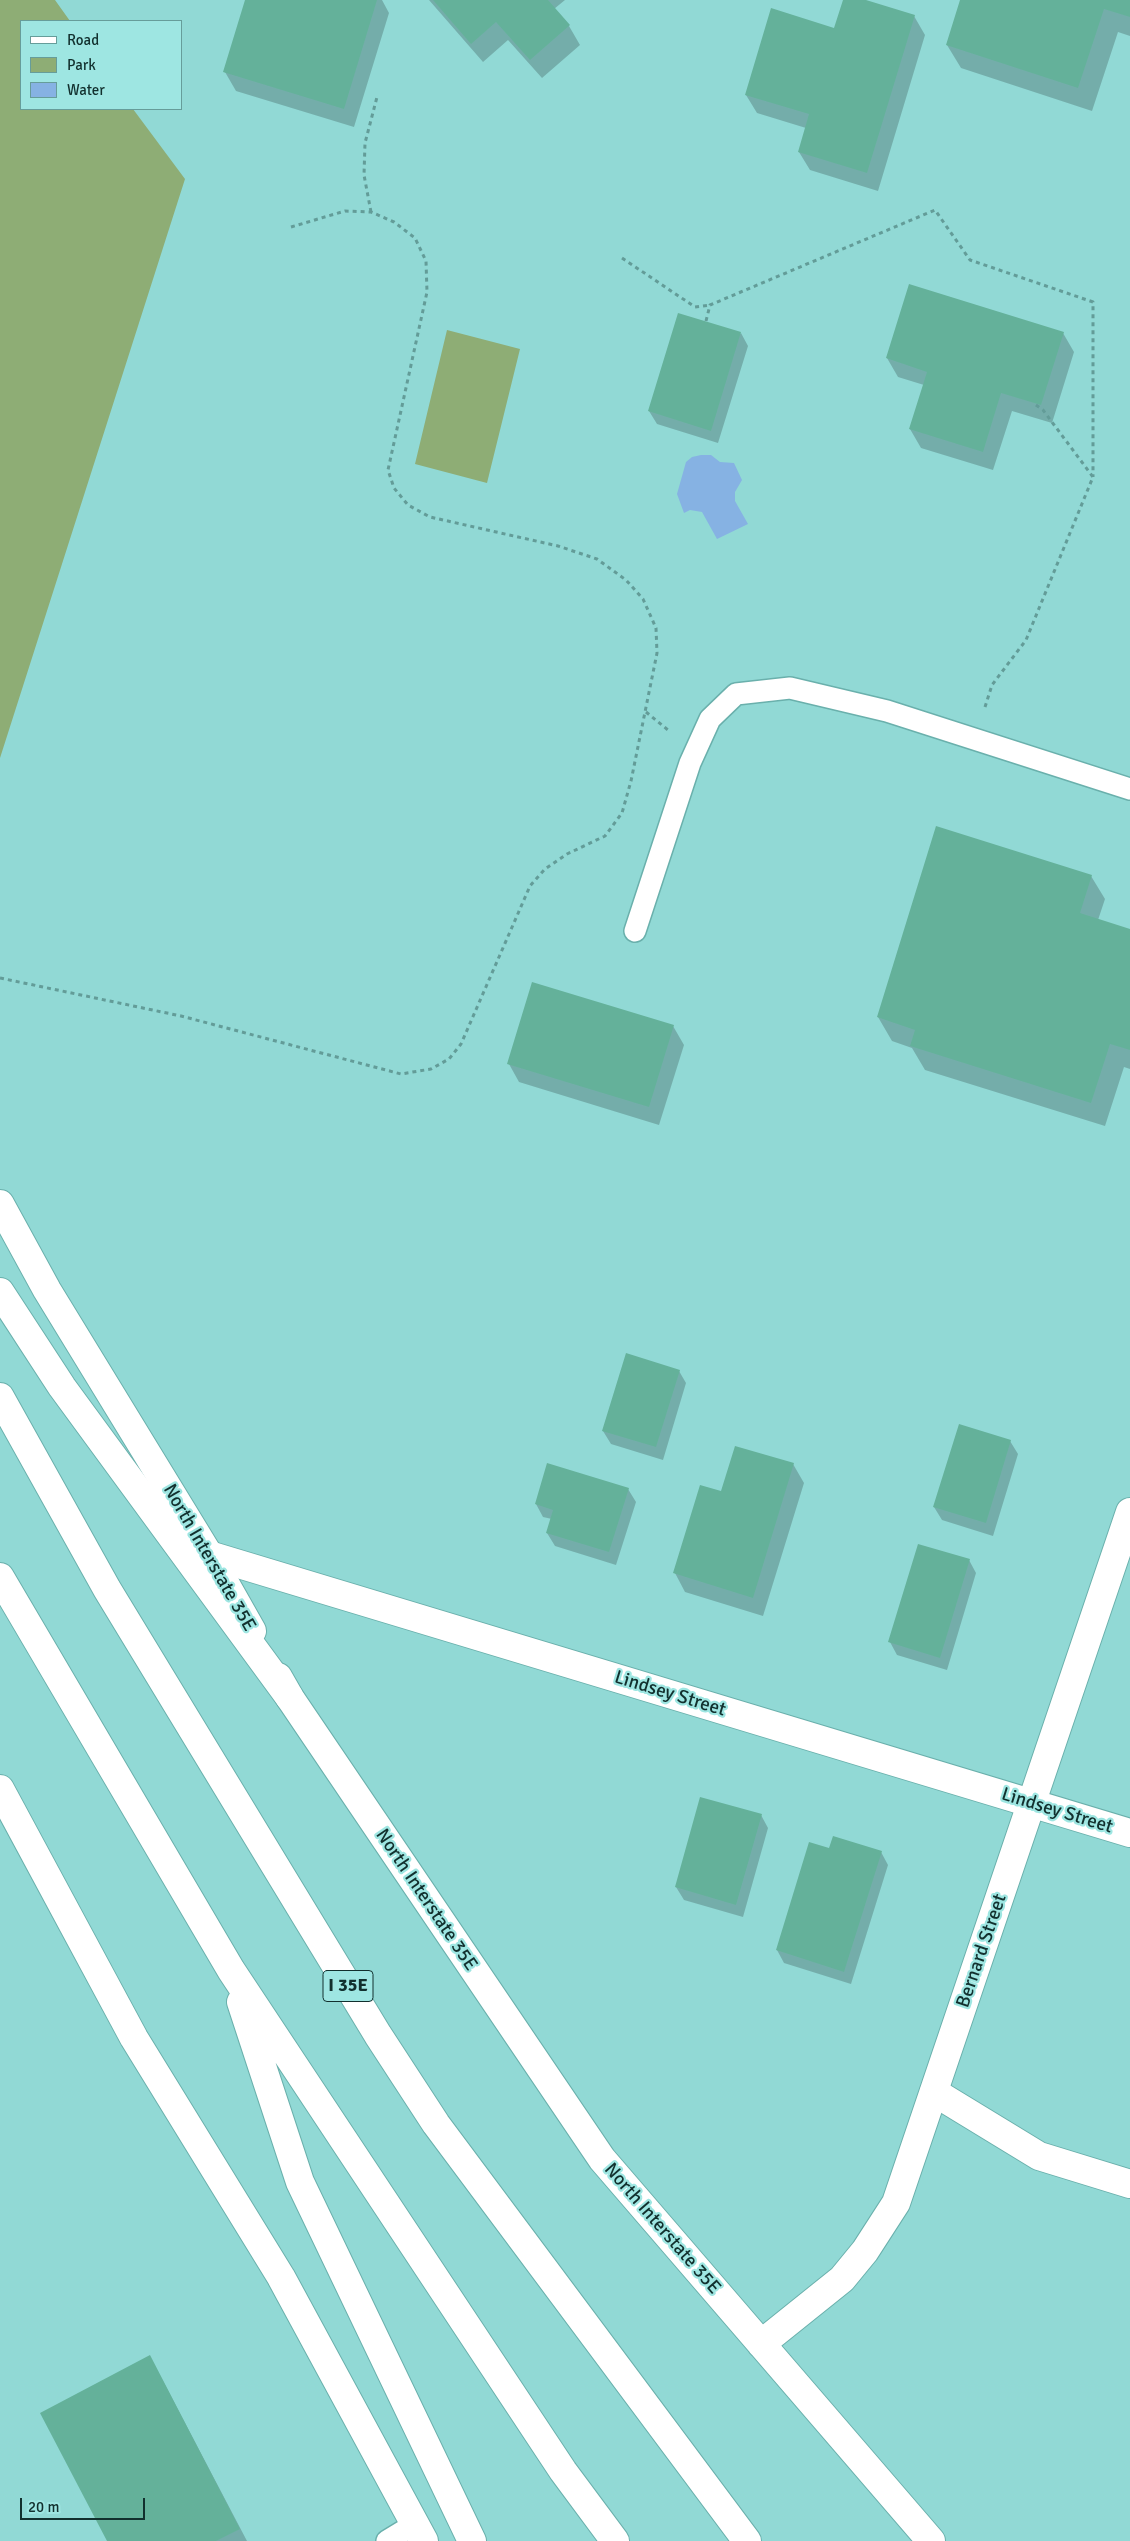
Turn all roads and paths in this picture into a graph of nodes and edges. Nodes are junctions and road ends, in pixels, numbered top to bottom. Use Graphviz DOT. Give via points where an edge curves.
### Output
graph roads {
  1 [pos="377,97"];
  2 [pos="371,212"];
  3 [pos="291,227"];
  4 [pos="622,258"];
  5 [pos="710,305"];
  6 [pos="706,321"];
  7 [pos="1033,402"];
  8 [pos="1093,477"];
  9 [pos="975,739"];
  10 [pos="1130,788"];
  11 [pos="636,930"];
  12 [pos="0,978"];
  13 [pos="0,1204"];
  14 [pos="0,1292"];
  15 [pos="0,1397"];
  16 [pos="1130,1512"];
  17 [pos="209,1554"];
  18 [pos="0,1577"];
  19 [pos="290,1698"];
  20 [pos="0,1789"];
  21 [pos="1032,1803"];
  22 [pos="1130,1833"];
  23 [pos="231,1970"];
  24 [pos="934,2092"];
  25 [pos="1130,2184"];
  26 [pos="761,2344"];
  27 [pos="419,2533"];
  28 [pos="387,2541"];
  29 [pos="472,2541"];
  30 [pos="615,2541"];
  31 [pos="747,2541"];
  32 [pos="931,2541"];
  1 -- 2 [label="path" via="365,143 364,175"];
  2 -- 3 [label="path" via="345,211"];
  2 -- 12 [label="path" via="394,222 415,238 426,260 427,292 388,470 394,488 408,505 430,517 558,546 597,559 626,580 643,599 656,628 657,653 622,813 605,836 567,854 545,869 530,886 461,1044 449,1059 431,1069 401,1074 181,1016"];
  4 -- 5 [label="path" via="695,307"];
  5 -- 6 [label="path"];
  5 -- 8 [label="path" via="935,210 970,260 1093,302"];
  7 -- 8 [label="path" via="1044,410"];
  8 -- 9 [label="path" via="1026,640 992,685"];
  9 -- 10 [label="lane"];
  9 -- 11 [label="lane" via="887,711 790,688 736,694 710,719 690,763"];
  13 -- 17 [label="main road, North Interstate 35E" via="47,1290"];
  14 -- 19 [label="main road" via="62,1387"];
  15 -- 31 [label="main road, I 35E" via="107,1589 378,2035 442,2132"];
  16 -- 21 [label="main road, Bernard Street"];
  17 -- 19 [label="main road, North Interstate 35E"];
  17 -- 21 [label="main road, Lindsey Street"];
  18 -- 23 [label="main road"];
  19 -- 26 [label="main road, North Interstate 35E" via="602,2159"];
  20 -- 27 [label="main road" via="134,2038 281,2278"];
  21 -- 22 [label="main road, Lindsey Street"];
  21 -- 24 [label="main road, Bernard Street"];
  23 -- 29 [label="main road" via="300,2182"];
  23 -- 30 [label="main road" via="557,2462"];
  24 -- 25 [label="main road" via="1039,2156"];
  24 -- 26 [label="main road, Bernard Street" via="896,2203 865,2251 842,2279"];
  26 -- 32 [label="main road, North Interstate 35E"];
  27 -- 28 [label="lane"];
}
